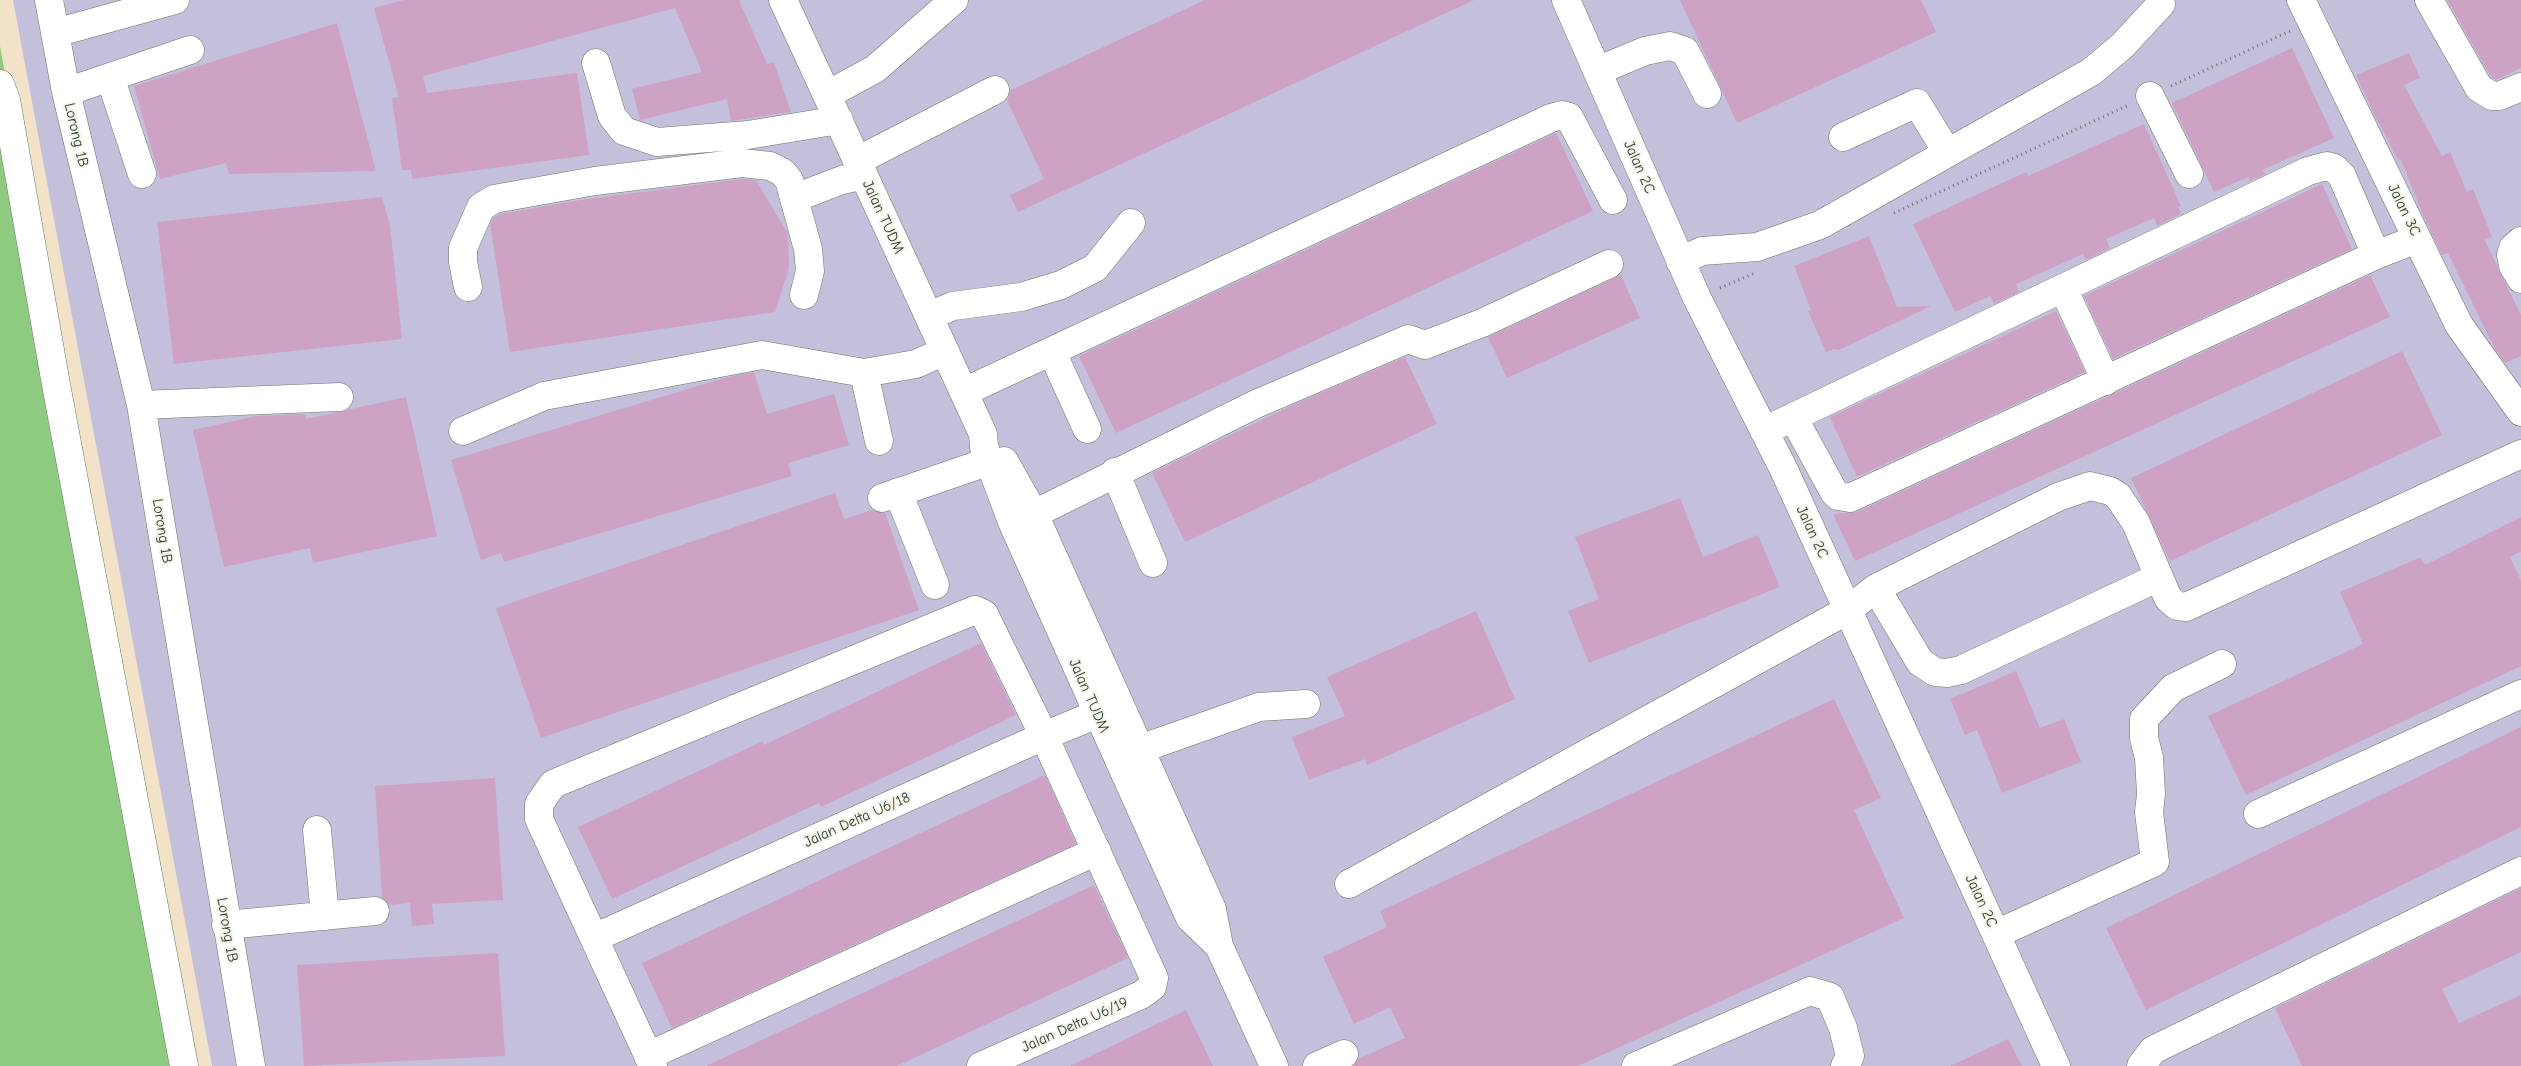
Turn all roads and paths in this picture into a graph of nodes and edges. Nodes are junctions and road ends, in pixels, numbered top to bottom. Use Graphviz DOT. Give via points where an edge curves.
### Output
graph roads {
  1 [pos="49,0"];
  2 [pos="175,0"];
  3 [pos="783,0"];
  4 [pos="954,0"];
  5 [pos="1566,0"];
  6 [pos="2429,0"];
  7 [pos="2161,4"];
  8 [pos="2306,11"];
  9 [pos="55,33"];
  10 [pos="190,50"];
  11 [pos="596,63"];
  12 [pos="1597,71"];
  13 [pos="110,77"];
  14 [pos="0,84"];
  15 [pos="2521,87"];
  16 [pos="995,90"];
  17 [pos="66,92"];
  18 [pos="1708,94"];
  19 [pos="827,95"];
  20 [pos="2150,96"];
  21 [pos="839,120"];
  22 [pos="1843,137"];
  23 [pos="1947,152"];
  24 [pos="861,168"];
  25 [pos="142,174"];
  26 [pos="2189,174"];
  27 [pos="795,198"];
  28 [pos="1613,200"];
  29 [pos="1885,217"];
  30 [pos="1131,223"];
  31 [pos="2417,239"];
  32 [pos="2521,241"];
  33 [pos="2376,255"];
  34 [pos="1680,261"];
  35 [pos="1609,264"];
  36 [pos="1760,271"];
  37 [pos="2521,279"];
  38 [pos="468,286"];
  39 [pos="2064,288"];
  40 [pos="804,295"];
  41 [pos="1697,298"];
  42 [pos="929,316"];
  43 [pos="945,351"];
  44 [pos="1052,352"];
  45 [pos="864,373"];
  46 [pos="2106,381"];
  47 [pos="964,392"];
  48 [pos="339,397"];
  49 [pos="141,405"];
  50 [pos="2521,412"];
  51 [pos="1793,417"];
  52 [pos="1087,429"];
  53 [pos="462,431"];
  54 [pos="1764,431"];
  55 [pos="983,434"];
  56 [pos="879,441"];
  57 [pos="2521,454"];
  58 [pos="990,461"];
  59 [pos="1115,472"];
  60 [pos="1034,514"];
  61 [pos="1153,563"];
  62 [pos="2159,577"];
  63 [pos="935,586"];
  64 [pos="1876,588"];
  65 [pos="1848,610"];
  66 [pos="2222,664"];
  67 [pos="2521,694"];
  68 [pos="1306,704"];
  69 [pos="1108,709"];
  70 [pos="1044,736"];
  71 [pos="1140,749"];
  72 [pos="2258,814"];
  73 [pos="317,830"];
  74 [pos="1097,852"];
  75 [pos="2521,871"];
  76 [pos="1349,884"];
  77 [pos="375,911"];
  78 [pos="326,916"];
  79 [pos="226,925"];
  80 [pos="1996,934"];
  81 [pos="594,938"];
  82 [pos="1219,946"];
  83 [pos="1344,1054"];
  84 [pos="651,1061"];
  85 [pos="184,1066"];
  86 [pos="251,1066"];
  87 [pos="982,1066"];
  88 [pos="1274,1066"];
  89 [pos="1317,1066"];
  90 [pos="1636,1066"];
  91 [pos="1846,1066"];
  92 [pos="2056,1066"];
  93 [pos="2141,1066"];
  1 -- 9 [label="street, Lorong 1B"];
  2 -- 9 [label="street"];
  3 -- 19 [label="street, Jalan TUDM"];
  4 -- 19 [label="street" via="874,69"];
  5 -- 12 [label="street, Jalan 2C"];
  6 -- 15 [label="street" via="2479,88 2492,96 2499,96"];
  7 -- 23 [label="street" via="2122,46 2091,72"];
  8 -- 20 [label="path"];
  8 -- 31 [label="street, Jalan 3C"];
  9 -- 17 [label="street, Lorong 1B"];
  10 -- 13 [label="street"];
  11 -- 21 [label="street" via="612,116 624,131 657,142 748,135"];
  12 -- 18 [label="street" via="1645,51 1670,46 1685,51"];
  12 -- 34 [label="street, Jalan 2C"];
  13 -- 17 [label="street"];
  13 -- 25 [label="street"];
  14 -- 85 [label="street" via="6,100"];
  16 -- 24 [label="street"];
  17 -- 49 [label="street, Lorong 1B"];
  19 -- 21 [label="street, Jalan TUDM"];
  20 -- 26 [label="street"];
  20 -- 29 [label="path"];
  21 -- 24 [label="street, Jalan TUDM"];
  22 -- 23 [label="street" via="1917,103"];
  23 -- 34 [label="street" via="1820,226 1757,247 1702,251"];
  24 -- 27 [label="street" via="842,180"];
  24 -- 42 [label="street, Jalan TUDM"];
  27 -- 38 [label="street" via="790,180 782,172 770,166 742,163 494,199 480,207 463,248"];
  27 -- 40 [label="street" via="808,249 810,272"];
  28 -- 44 [label="street" via="1569,117 1562,115"];
  30 -- 42 [label="street" via="1095,268 1062,285 1022,297 953,306"];
  31 -- 33 [label="street"];
  31 -- 50 [label="street, Jalan 3C" via="2460,325"];
  32 -- 37 [label="street" via="2512,255"];
  33 -- 39 [label="street" via="2342,176 2327,166 2308,171"];
  33 -- 46 [label="street"];
  34 -- 41 [label="street, Jalan 2C"];
  35 -- 59 [label="street" via="1425,346 1408,338 1256,404"];
  36 -- 41 [label="path"];
  39 -- 46 [label="street"];
  39 -- 51 [label="street"];
  41 -- 54 [label="street, Jalan 2C"];
  42 -- 43 [label="street, Jalan TUDM"];
  43 -- 45 [label="street" via="916,364"];
  43 -- 47 [label="street, Jalan TUDM"];
  44 -- 47 [label="street"];
  44 -- 52 [label="street"];
  45 -- 53 [label="street" via="762,355 544,396"];
  45 -- 56 [label="street"];
  46 -- 51 [label="street" via="1850,498 1834,492"];
  47 -- 55 [label="street, Jalan TUDM"];
  48 -- 49 [label="street"];
  49 -- 79 [label="street, Lorong 1B"];
  51 -- 54 [label="street"];
  54 -- 65 [label="street, Jalan 2C"];
  55 -- 58 [label="street, Jalan TUDM"];
  55 -- 60 [label="street, Jalan TUDM" via="994,443"];
  57 -- 62 [label="street" via="2186,607 2177,606 2168,598"];
  58 -- 63 [label="street" via="890,495"];
  58 -- 69 [label="street, Jalan TUDM" via="1014,524"];
  59 -- 60 [label="street"];
  59 -- 61 [label="street"];
  60 -- 69 [label="street, Jalan TUDM"];
  62 -- 64 [label="street" via="1961,670 1948,673 1935,672 1920,662"];
  62 -- 64 [label="street" via="2136,523 2118,496 2090,486 2058,497"];
  64 -- 65 [label="street"];
  65 -- 76 [label="street"];
  65 -- 80 [label="street, Jalan 2C"];
  66 -- 80 [label="street" via="2173,688 2144,719 2155,862"];
  67 -- 72 [label="street"];
  68 -- 71 [label="street" via="1259,707"];
  69 -- 70 [label="street, Jalan Delta U6/18"];
  69 -- 71 [label="street, Jalan TUDM"];
  69 -- 82 [label="street, Jalan TUDM" via="1190,918"];
  70 -- 74 [label="street"];
  70 -- 81 [label="street, Jalan Delta U6/18"];
  70 -- 81 [label="street" via="984,614 975,610 553,784 539,804 538,819"];
  71 -- 82 [label="street, Jalan TUDM" via="1212,909"];
  73 -- 78 [label="street"];
  74 -- 84 [label="street"];
  74 -- 87 [label="street, Jalan Delta U6/19" via="1154,978 1152,987 1141,995"];
  75 -- 93 [label="street" via="2154,1050"];
  77 -- 78 [label="street"];
  78 -- 79 [label="street"];
  79 -- 86 [label="street, Lorong 1B"];
  80 -- 92 [label="street, Jalan 2C"];
  81 -- 84 [label="street"];
  82 -- 88 [label="street, Jalan TUDM"];
  83 -- 89 [label="street"];
  90 -- 91 [label="street" via="1810,991 1830,997 1850,1056"];
}
